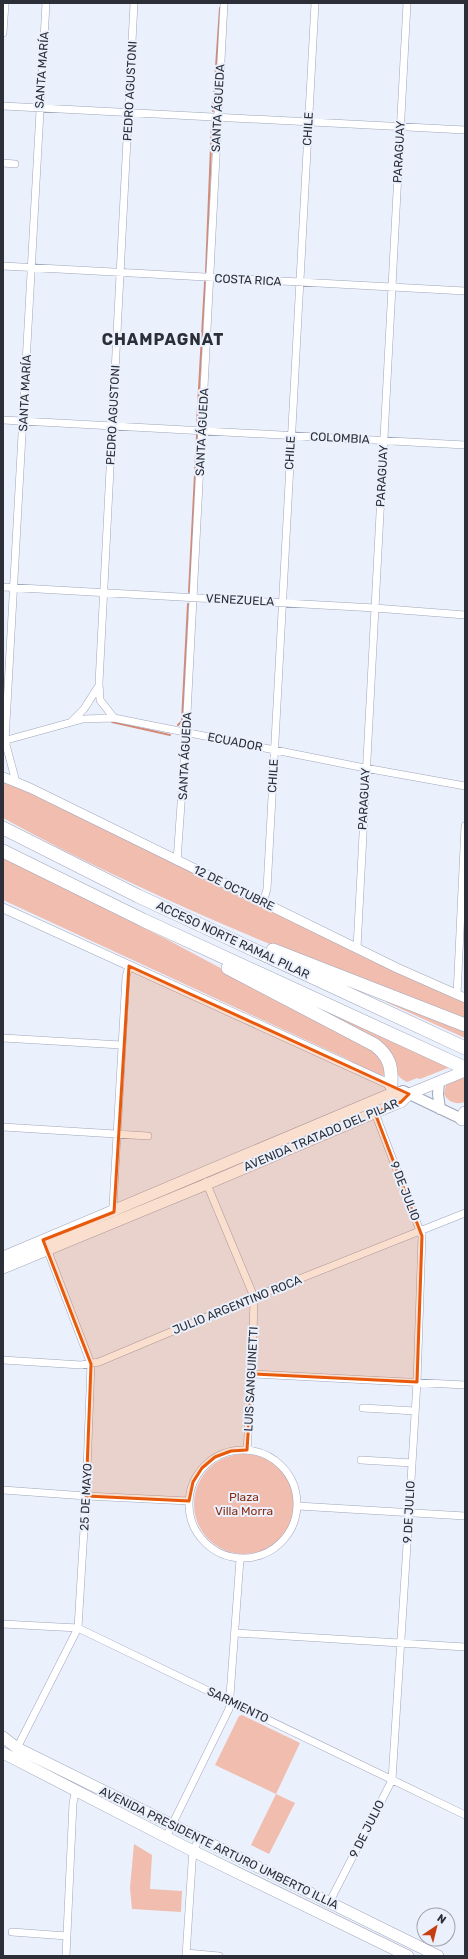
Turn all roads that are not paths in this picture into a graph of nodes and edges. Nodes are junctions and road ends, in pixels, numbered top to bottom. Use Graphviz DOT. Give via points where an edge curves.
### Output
graph roads {
  1 [pos="5,3"];
  2 [pos="46,3"];
  3 [pos="134,3"];
  4 [pos="224,3"];
  5 [pos="315,3"];
  6 [pos="407,3"];
  7 [pos="3,33"];
  8 [pos="3,106"];
  9 [pos="40,107"];
  10 [pos="130,112"];
  11 [pos="218,117"];
  12 [pos="308,121"];
  13 [pos="401,127"];
  14 [pos="465,130"];
  15 [pos="3,163"];
  16 [pos="15,164"];
  17 [pos="3,266"];
  18 [pos="32,268"];
  19 [pos="120,272"];
  20 [pos="210,278"];
  21 [pos="300,283"];
  22 [pos="392,288"];
  23 [pos="465,291"];
  24 [pos="3,420"];
  25 [pos="24,421"];
  26 [pos="112,425"];
  27 [pos="202,431"];
  28 [pos="291,435"];
  29 [pos="384,440"];
  30 [pos="465,445"];
  31 [pos="3,587"];
  32 [pos="14,588"];
  33 [pos="104,593"];
  34 [pos="193,598"];
  35 [pos="283,603"];
  36 [pos="375,608"];
  37 [pos="465,615"];
  38 [pos="99,683"];
  39 [pos="88,703"];
  40 [pos="103,705"];
  41 [pos="96,718"];
  42 [pos="114,718"];
  43 [pos="70,723"];
  44 [pos="186,733"];
  45 [pos="4,741"];
  46 [pos="275,749"];
  47 [pos="365,768"];
  48 [pos="3,777"];
  49 [pos="16,782"];
  50 [pos="465,786"];
  51 [pos="3,824"];
  52 [pos="465,826"];
  53 [pos="3,828"];
  54 [pos="24,838"];
  55 [pos="3,851"];
  56 [pos="177,861"];
  57 [pos="138,896"];
  58 [pos="263,902"];
  59 [pos="3,908"];
  60 [pos="143,920"];
  61 [pos="357,948"];
  62 [pos="129,966"];
  63 [pos="461,997"];
  64 [pos="465,1026"];
  65 [pos="3,1038"];
  66 [pos="121,1045"];
  67 [pos="464,1048"];
  68 [pos="465,1069"];
  69 [pos="439,1082"];
  70 [pos="391,1086"];
  71 [pos="409,1094"];
  72 [pos="440,1109"];
  73 [pos="375,1113"];
  74 [pos="464,1118"];
  75 [pos="3,1127"];
  76 [pos="117,1134"];
  77 [pos="148,1136"];
  78 [pos="205,1179"];
  79 [pos="465,1213"];
  80 [pos="116,1217"];
  81 [pos="420,1231"];
  82 [pos="45,1245"];
  83 [pos="3,1257"];
  84 [pos="3,1268"];
  85 [pos="254,1297"];
  86 [pos="3,1360"];
  87 [pos="90,1364"];
  88 [pos="252,1374"];
  89 [pos="417,1382"];
  90 [pos="465,1385"];
  91 [pos="363,1408"];
  92 [pos="415,1411"];
  93 [pos="247,1450"];
  94 [pos="361,1460"];
  95 [pos="412,1464"];
  96 [pos="3,1490"];
  97 [pos="86,1496"];
  98 [pos="189,1502"];
  99 [pos="298,1506"];
  100 [pos="409,1513"];
  101 [pos="465,1516"];
  102 [pos="240,1559"];
  103 [pos="3,1624"];
  104 [pos="78,1628"];
  105 [pos="236,1633"];
  106 [pos="401,1644"];
  107 [pos="465,1647"];
  108 [pos="231,1702"];
  109 [pos="3,1737"];
  110 [pos="16,1748"];
  111 [pos="3,1753"];
  112 [pos="392,1780"];
  113 [pos="76,1790"];
  114 [pos="465,1815"];
  115 [pos="172,1825"];
  116 [pos="166,1837"];
  117 [pos="199,1839"];
  118 [pos="193,1851"];
  119 [pos="329,1903"];
  120 [pos="12,1932"];
  121 [pos="67,1936"];
  122 [pos="405,1940"];
  123 [pos="186,1955"];
  124 [pos="403,1955"];
  125 [pos="66,1956"];
  126 [pos="220,1956"];
  127 [pos="438,1956"];
  1 -- 7 [label="street"];
  2 -- 9 [label="street, SANTA MARÍA"];
  3 -- 10 [label="street, PEDRO AGUSTONI"];
  4 -- 11 [label="street, SANTA ÁGUEDA"];
  5 -- 12 [label="street, CHILE"];
  6 -- 13 [label="street, PARAGUAY"];
  8 -- 9 [label="street"];
  9 -- 10 [label="street"];
  9 -- 18 [label="street, SANTA MARÍA"];
  10 -- 11 [label="street"];
  10 -- 19 [label="street, PEDRO AGUSTONI"];
  11 -- 12 [label="street"];
  11 -- 20 [label="street, SANTA ÁGUEDA"];
  12 -- 13 [label="street"];
  12 -- 21 [label="street, CHILE"];
  13 -- 14 [label="street"];
  13 -- 22 [label="street, PARAGUAY"];
  15 -- 16 [label="street"];
  17 -- 18 [label="street, COSTA RICA"];
  18 -- 19 [label="street, COSTA RICA"];
  18 -- 25 [label="street, SANTA MARÍA"];
  19 -- 20 [label="street, COSTA RICA"];
  19 -- 26 [label="street, PEDRO AGUSTONI"];
  20 -- 21 [label="street, COSTA RICA"];
  20 -- 27 [label="street, SANTA ÁGUEDA"];
  21 -- 22 [label="street, COSTA RICA"];
  21 -- 28 [label="street, CHILE"];
  22 -- 23 [label="street, COSTA RICA"];
  22 -- 29 [label="street, PARAGUAY"];
  24 -- 25 [label="street, COLOMBIA"];
  25 -- 26 [label="street, COLOMBIA"];
  25 -- 32 [label="street, SANTA MARÍA"];
  26 -- 27 [label="street, COLOMBIA"];
  26 -- 33 [label="street, PEDRO AGUSTONI"];
  27 -- 28 [label="street, COLOMBIA"];
  27 -- 34 [label="street, SANTA ÁGUEDA"];
  28 -- 29 [label="street, COLOMBIA"];
  28 -- 35 [label="street, CHILE"];
  29 -- 30 [label="street, COLOMBIA"];
  29 -- 36 [label="street, PARAGUAY"];
  31 -- 32 [label="street, VENEZUELA"];
  32 -- 33 [label="street, VENEZUELA"];
  32 -- 45 [label="street, SANTA MARÍA"];
  33 -- 34 [label="street, VENEZUELA"];
  33 -- 38 [label="street, PEDRO AGUSTONI"];
  34 -- 35 [label="street, VENEZUELA"];
  34 -- 44 [label="street, SANTA ÁGUEDA"];
  35 -- 36 [label="street, VENEZUELA"];
  35 -- 46 [label="street, CHILE"];
  36 -- 37 [label="street, VENEZUELA"];
  36 -- 47 [label="street, PARAGUAY"];
  38 -- 39 [label="street, PEDRO AGUSTONI"];
  38 -- 40 [label="street, PEDRO AGUSTONI"];
  39 -- 40 [label="street"];
  39 -- 41 [label="street" via="89,713"];
  39 -- 43 [label="street, PEDRO AGUSTONI"];
  40 -- 41 [label="street" via="104,711"];
  40 -- 42 [label="street"];
  41 -- 42 [label="street, ECUADOR"];
  41 -- 43 [label="street, ECUADOR"];
  42 -- 44 [label="street, ECUADOR"];
  43 -- 45 [label="street, ECUADOR"];
  44 -- 46 [label="street, ECUADOR"];
  44 -- 56 [label="street, SANTA ÁGUEDA"];
  45 -- 49 [label="street, SANTA MARÍA"];
  46 -- 47 [label="street, ECUADOR"];
  46 -- 58 [label="street, CHILE" via="267,889"];
  47 -- 50 [label="street, ECUADOR"];
  47 -- 61 [label="street, PARAGUAY"];
  48 -- 49 [label="street, 12 DE OCTUBRE"];
  49 -- 56 [label="street, 12 DE OCTUBRE"];
  51 -- 54 [label="highway"];
  52 -- 63 [label="street"];
  53 -- 54 [label="highway, ACCESO NORTE RAMAL PILAR"];
  54 -- 57 [label="highway, ACCESO NORTE RAMAL PILAR"];
  55 -- 60 [label="highway, ACCESO NORTE RAMAL PILAR"];
  56 -- 58 [label="street, 12 DE OCTUBRE"];
  57 -- 64 [label="highway"];
  57 -- 67 [label="highway, ACCESO NORTE RAMAL PILAR"];
  58 -- 61 [label="street, 12 DE OCTUBRE"];
  59 -- 62 [label="street"];
  60 -- 68 [label="highway, ACCESO NORTE RAMAL PILAR"];
  60 -- 70 [label="highway" via="200,954 369,1040 390,1060"];
  61 -- 63 [label="street, 12 DE OCTUBRE"];
  62 -- 66 [label="street"];
  62 -- 70 [label="street"];
  65 -- 66 [label="street"];
  66 -- 76 [label="street"];
  68 -- 69 [label="main road"];
  69 -- 71 [label="main road"];
  69 -- 72 [label="main road"];
  70 -- 71 [label="main road"];
  71 -- 72 [label="main road"];
  71 -- 73 [label="main road, AVENIDA TRATADO DEL PILAR" via="401,1102"];
  71 -- 78 [label="main road, AVENIDA TRATADO DEL PILAR" via="395,1092"];
  72 -- 74 [label="main road"];
  73 -- 78 [label="main road, AVENIDA TRATADO DEL PILAR"];
  73 -- 81 [label="street, 9 DE JULIO"];
  75 -- 76 [label="street"];
  76 -- 77 [label="street"];
  76 -- 80 [label="street"];
  78 -- 80 [label="main road, AVENIDA TRATADO DEL PILAR"];
  78 -- 85 [label="street, LUIS SANGUINETTI"];
  79 -- 81 [label="street, JULIO ARGENTINO ROCA"];
  80 -- 82 [label="main road, AVENIDA TRATADO DEL PILAR"];
  81 -- 85 [label="street, JULIO ARGENTINO ROCA"];
  81 -- 89 [label="street, 9 DE JULIO"];
  82 -- 83 [label="main road, AVENIDA TRATADO DEL PILAR"];
  82 -- 84 [label="main road, AVENIDA TRATADO DEL PILAR"];
  82 -- 87 [label="street, 25 DE MAYO"];
  85 -- 87 [label="street, JULIO ARGENTINO ROCA"];
  85 -- 88 [label="street, LUIS SANGUINETTI"];
  86 -- 87 [label="street, JULIO ARGENTINO ROCA"];
  87 -- 97 [label="street, 25 DE MAYO"];
  88 -- 89 [label="street"];
  88 -- 93 [label="street, LUIS SANGUINETTI"];
  89 -- 90 [label="street"];
  89 -- 92 [label="street, 9 DE JULIO"];
  91 -- 92 [label="street"];
  92 -- 95 [label="street, 9 DE JULIO"];
  93 -- 98 [label="street" via="230,1451 215,1457 202,1468 193,1482"];
  93 -- 99 [label="street" via="262,1453 286,1470 294,1483"];
  94 -- 95 [label="street"];
  95 -- 100 [label="street, 9 DE JULIO"];
  96 -- 97 [label="street"];
  97 -- 98 [label="street"];
  97 -- 104 [label="street, 25 DE MAYO"];
  98 -- 102 [label="street" via="193,1525 200,1538 225,1556"];
  99 -- 100 [label="street"];
  99 -- 102 [label="street" via="293,1529 284,1541 260,1556"];
  100 -- 101 [label="street"];
  100 -- 106 [label="street, 9 DE JULIO"];
  102 -- 105 [label="street"];
  103 -- 104 [label="street, SARMIENTO"];
  104 -- 108 [label="street, SARMIENTO"];
  104 -- 110 [label="street, 25 DE MAYO"];
  105 -- 106 [label="street"];
  105 -- 108 [label="street"];
  106 -- 107 [label="street"];
  106 -- 112 [label="street, 9 DE JULIO"];
  108 -- 112 [label="street, SARMIENTO"];
  108 -- 115 [label="street"];
  109 -- 110 [label="main road, AVENIDA PRESIDENTE ARTURO UMBERTO ILLIA"];
  110 -- 115 [label="main road, AVENIDA PRESIDENTE ARTURO UMBERTO ILLIA"];
  111 -- 113 [label="main road, AVENIDA PRESIDENTE ARTURO UMBERTO ILLIA"];
  112 -- 114 [label="street, SARMIENTO"];
  112 -- 119 [label="street, 9 DE JULIO"];
  113 -- 116 [label="main road, AVENIDA PRESIDENTE ARTURO UMBERTO ILLIA"];
  113 -- 121 [label="street" via="73,1803"];
  115 -- 116 [label="street"];
  115 -- 117 [label="main road, AVENIDA PRESIDENTE ARTURO UMBERTO ILLIA"];
  116 -- 118 [label="main road, AVENIDA PRESIDENTE ARTURO UMBERTO ILLIA"];
  117 -- 118 [label="street"];
  117 -- 119 [label="main road, AVENIDA PRESIDENTE ARTURO UMBERTO ILLIA"];
  118 -- 123 [label="street"];
  118 -- 124 [label="main road, AVENIDA PRESIDENTE ARTURO UMBERTO ILLIA"];
  119 -- 122 [label="main road, AVENIDA PRESIDENTE ARTURO UMBERTO ILLIA"];
  120 -- 121 [label="street"];
  121 -- 125 [label="street"];
  122 -- 124 [label="street"];
  122 -- 127 [label="main road, AVENIDA PRESIDENTE ARTURO UMBERTO ILLIA"];
  123 -- 126 [label="street"];
}
